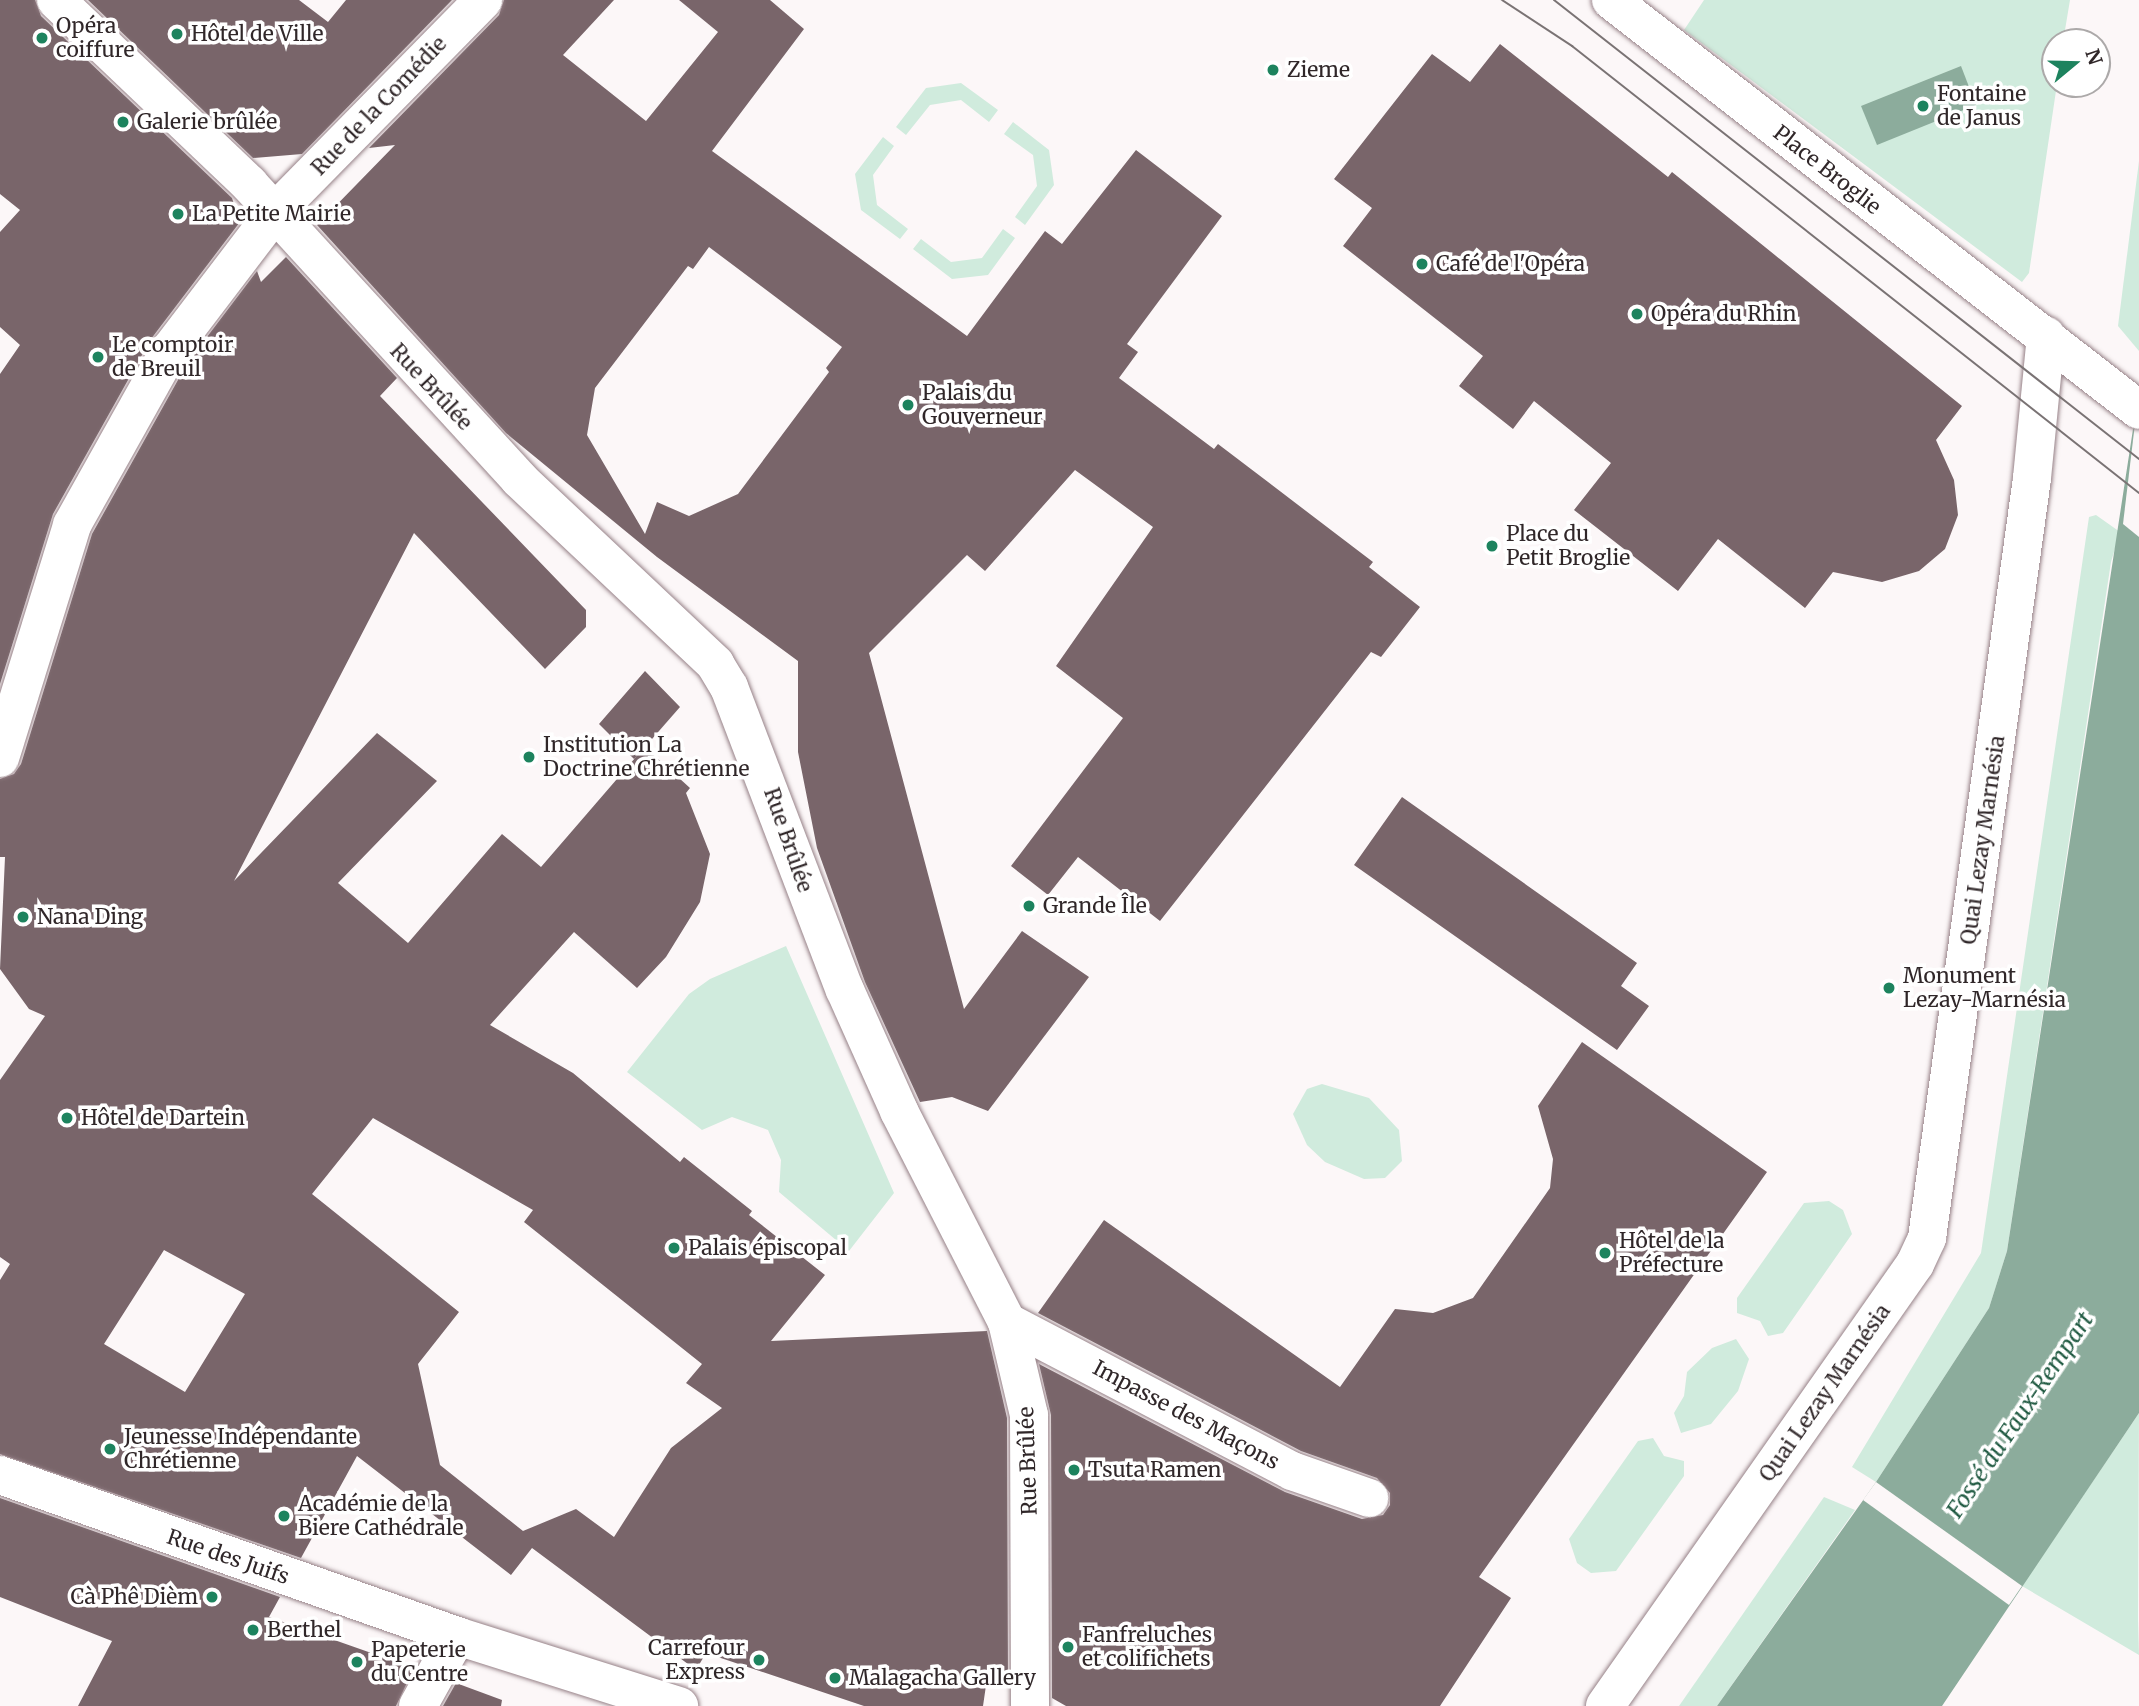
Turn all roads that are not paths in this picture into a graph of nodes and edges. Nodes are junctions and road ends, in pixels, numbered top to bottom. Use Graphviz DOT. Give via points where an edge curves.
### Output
graph roads {
  1 [pos="55,0"];
  2 [pos="483,0"];
  3 [pos="1611,0"];
  4 [pos="275,212"];
  5 [pos="2046,336"];
  6 [pos="2139,410"];
  7 [pos="0,758"];
  8 [pos="1007,1322"];
  9 [pos="0,1475"];
  10 [pos="1368,1498"];
  11 [pos="457,1636"];
  12 [pos="418,1706"];
  13 [pos="679,1706"];
  14 [pos="1030,1706"];
  15 [pos="1605,1706"];
  1 -- 4 [label="street, Rue Brûlée"];
  2 -- 4 [label="street, Rue de la Comédie"];
  3 -- 5 [label="street, Place Broglie"];
  4 -- 7 [label="street, Rue de la Comédie" via="170,350 72,525"];
  4 -- 8 [label="street, Rue Brûlée" via="519,479 715,664 741,708 850,1002 899,1111"];
  5 -- 6 [label="street, Place Broglie"];
  5 -- 15 [label="street, Quai Lezay Marnésia" via="2032,478 1927,1238 1915,1264"];
  8 -- 10 [label="street, Impasse des Maçons" via="1292,1471"];
  8 -- 14 [label="street, Rue Brûlée" via="1031,1439"];
  9 -- 11 [label="street, Rue des Juifs"];
  11 -- 12 [label="street"];
  11 -- 13 [label="street, Rue des Juifs"];
}
